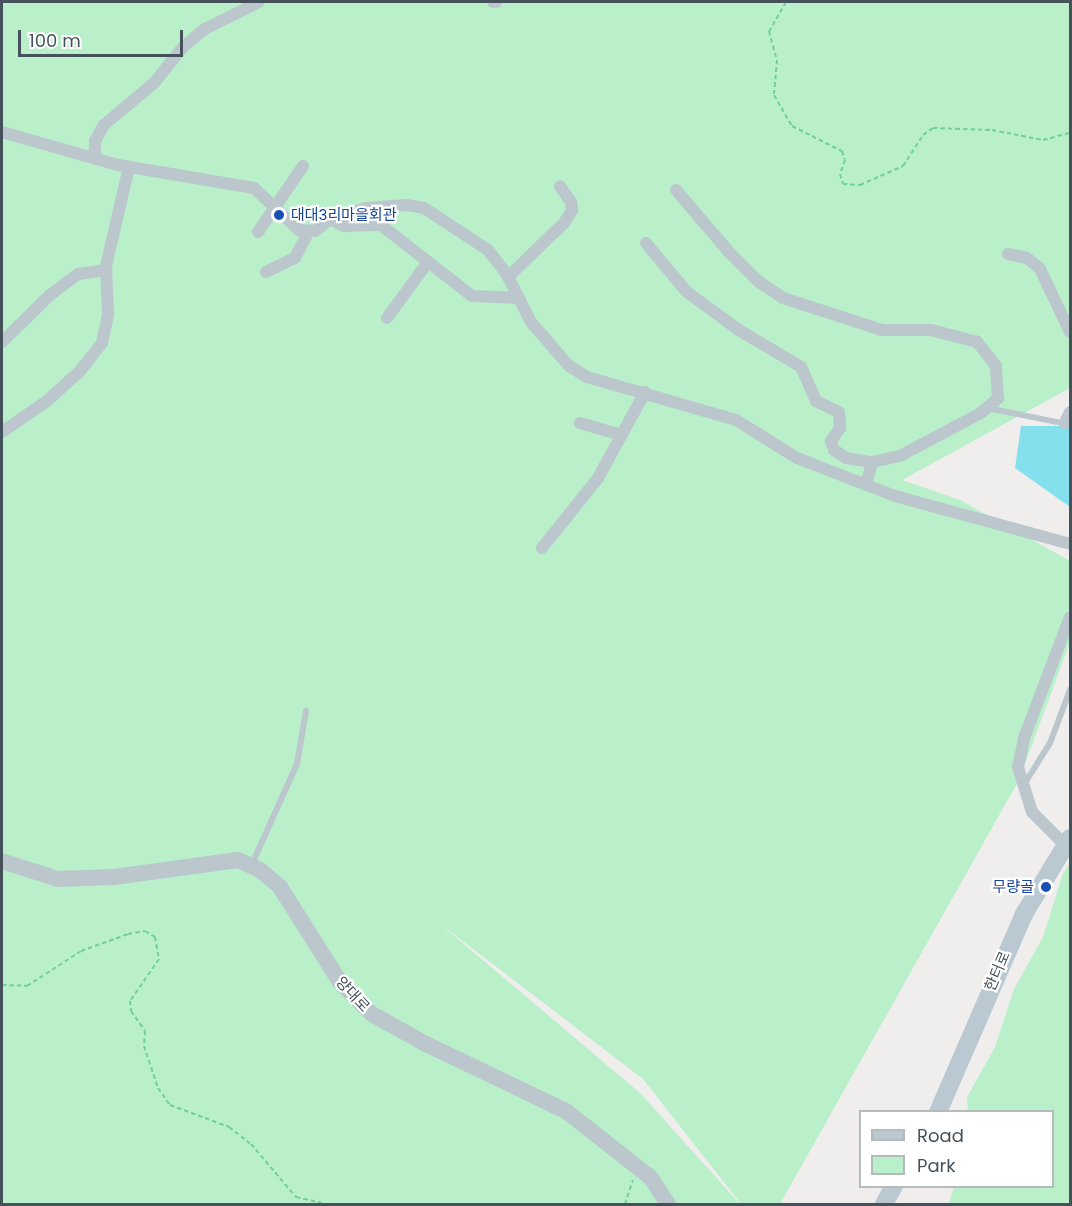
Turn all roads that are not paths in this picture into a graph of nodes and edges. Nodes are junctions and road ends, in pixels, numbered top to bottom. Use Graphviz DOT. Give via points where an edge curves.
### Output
graph roads {
  1 [pos="259,2"];
  2 [pos="2,132"];
  3 [pos="95,159"];
  4 [pos="303,166"];
  5 [pos="129,167"];
  6 [pos="560,186"];
  7 [pos="676,190"];
  8 [pos="276,204"];
  9 [pos="330,219"];
  10 [pos="309,230"];
  11 [pos="258,232"];
  12 [pos="646,243"];
  13 [pos="1008,254"];
  14 [pos="428,262"];
  15 [pos="107,270"];
  16 [pos="266,272"];
  17 [pos="508,278"];
  18 [pos="519,298"];
  19 [pos="387,318"];
  20 [pos="1071,332"];
  21 [pos="2,342"];
  22 [pos="645,392"];
  23 [pos="987,408"];
  24 [pos="1069,420"];
  25 [pos="580,423"];
  26 [pos="2,432"];
  27 [pos="621,435"];
  28 [pos="872,462"];
  29 [pos="866,485"];
  30 [pos="1071,544"];
  31 [pos="542,548"];
  32 [pos="1071,617"];
  33 [pos="1071,690"];
  34 [pos="306,711"];
  35 [pos="1023,787"];
  36 [pos="1068,842"];
  37 [pos="2,861"];
  38 [pos="251,866"];
  39 [pos="939,1110"];
  40 [pos="893,1188"];
  41 [pos="668,1204"];
  42 [pos="884,1204"];
  1 -- 3 [label="street" via="205,29 182,48 154,83 104,125 95,141"];
  2 -- 3 [label="street"];
  3 -- 5 [label="street"];
  4 -- 8 [label="street"];
  5 -- 8 [label="street" via="254,188"];
  5 -- 15 [label="street"];
  6 -- 17 [label="street" via="572,210 564,224"];
  7 -- 23 [label="street" via="728,251 759,282 783,298 882,330 931,330 977,342 996,366 1000,387 998,398"];
  8 -- 10 [label="street" via="300,230"];
  8 -- 11 [label="street"];
  9 -- 10 [label="street" via="315,231"];
  9 -- 14 [label="street" via="344,226 381,225"];
  9 -- 17 [label="street" via="365,208 424,208 488,250"];
  10 -- 16 [label="street" via="295,258"];
  12 -- 28 [label="street" via="687,292 739,330 801,366 816,401 839,412 840,428 831,441 834,450 846,459"];
  13 -- 20 [label="street" via="1027,258 1040,269"];
  14 -- 18 [label="street" via="472,297"];
  14 -- 19 [label="street"];
  15 -- 21 [label="street" via="78,274 50,295"];
  15 -- 26 [label="street" via="108,314 102,343 80,371 26,419"];
  17 -- 18 [label="street"];
  18 -- 22 [label="street" via="531,322 568,366 587,377"];
  22 -- 27 [label="street"];
  22 -- 29 [label="street" via="736,420 797,458"];
  23 -- 24 [label="lane"];
  23 -- 28 [label="street" via="900,456"];
  25 -- 27 [label="street"];
  27 -- 31 [label="street" via="598,478"];
  28 -- 29 [label="street"];
  29 -- 30 [label="street" via="932,508 1010,524"];
  32 -- 35 [label="street" via="1024,738 1018,767"];
  33 -- 35 [label="lane" via="1050,743"];
  34 -- 38 [label="lane" via="297,764"];
  35 -- 36 [label="street" via="1032,812"];
  36 -- 39 [label="main road, 한터로" via="1024,914"];
  37 -- 38 [label="street, 양대로" via="58,879 114,877 238,860"];
  38 -- 41 [label="street, 양대로" via="280,887 340,982 372,1014 566,1111 651,1178"];
  40 -- 42 [label="main road"];
}
